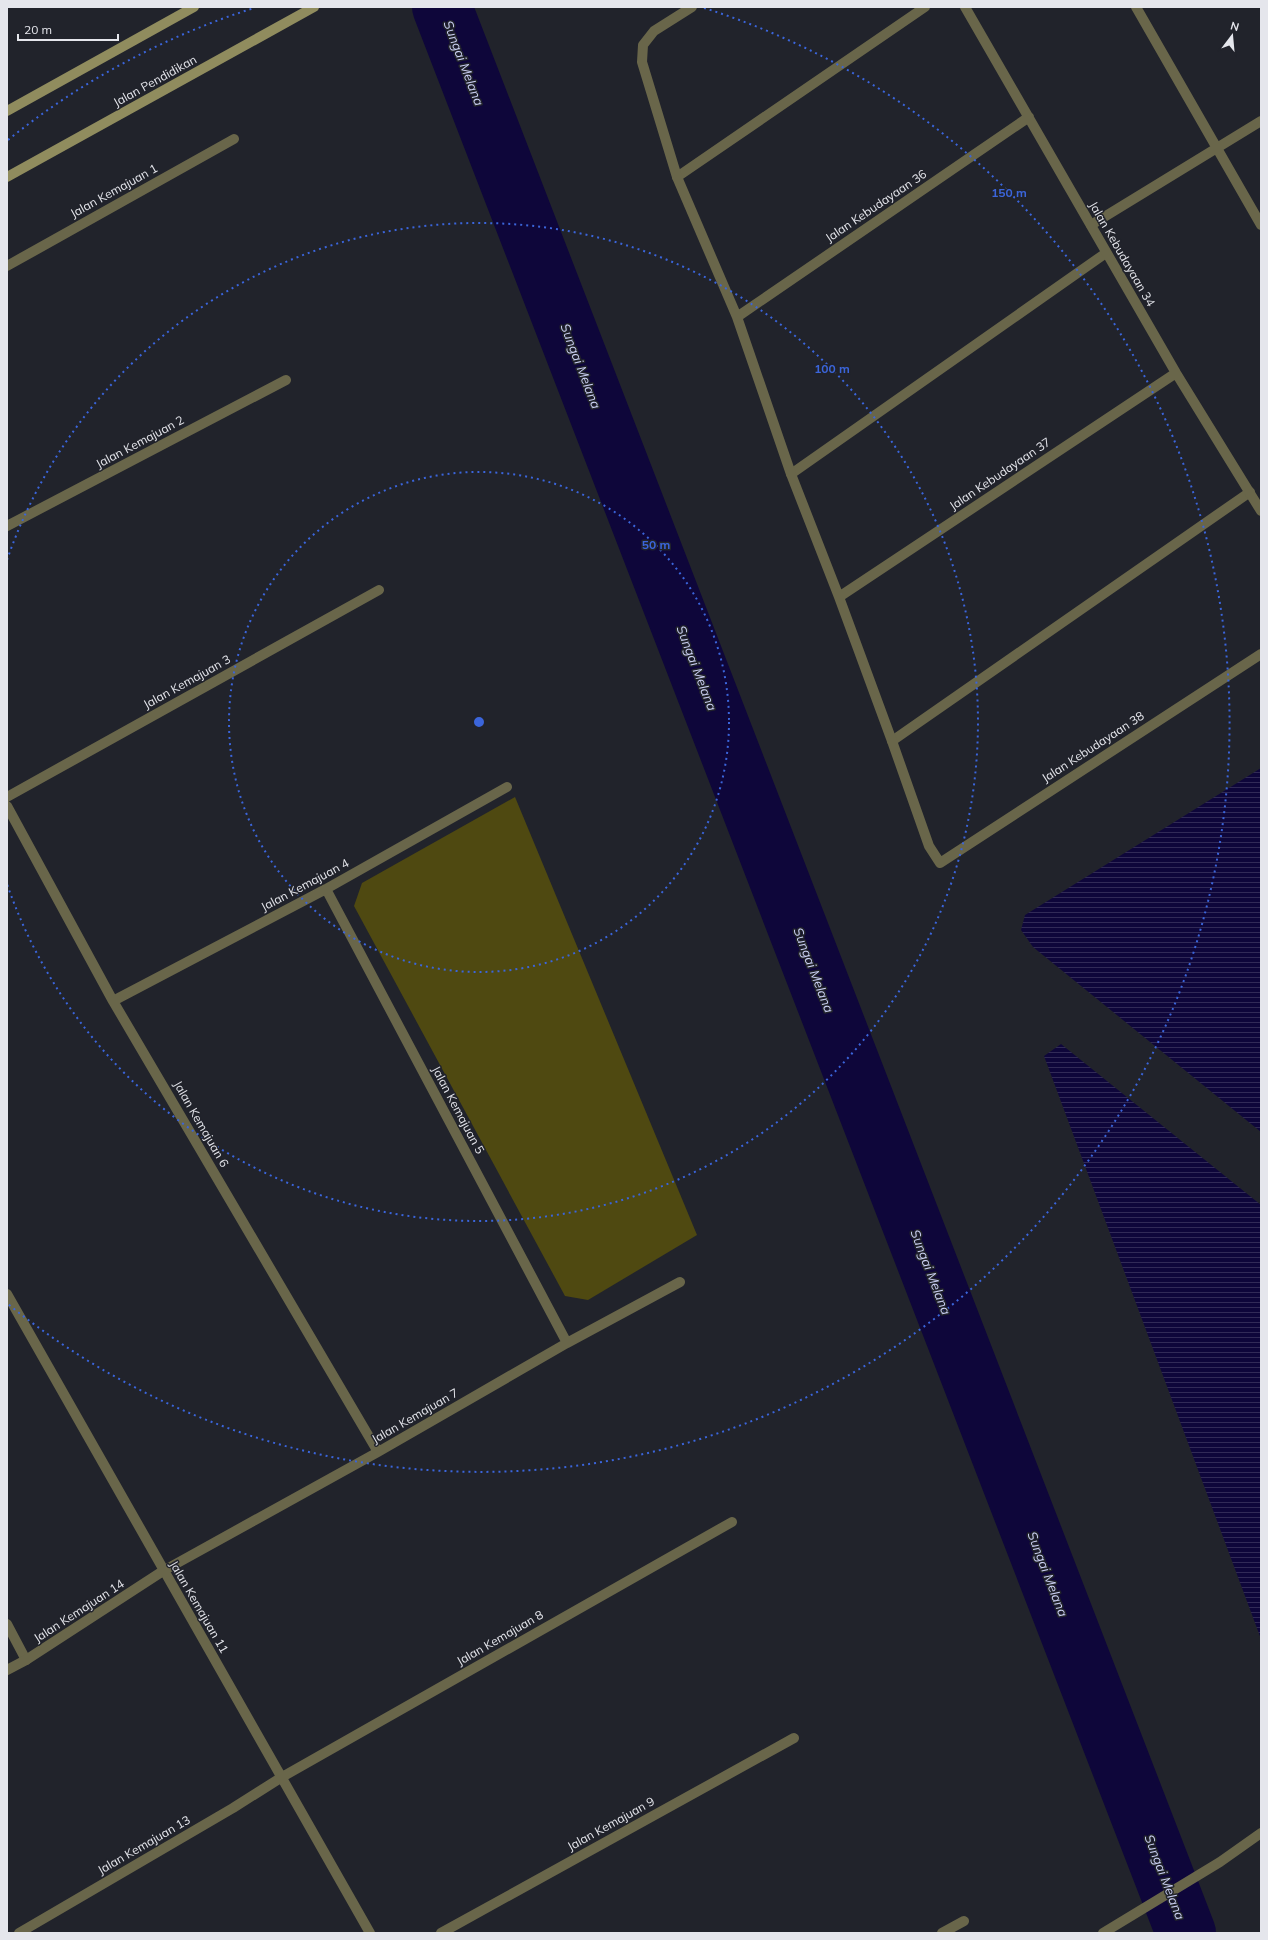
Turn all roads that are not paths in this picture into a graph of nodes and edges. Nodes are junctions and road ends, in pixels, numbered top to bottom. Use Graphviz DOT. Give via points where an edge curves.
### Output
graph roads {
  1 [pos="194,7"];
  2 [pos="314,7"];
  3 [pos="692,7"];
  4 [pos="925,7"];
  5 [pos="965,7"];
  6 [pos="1136,7"];
  7 [pos="7,111"];
  8 [pos="1028,117"];
  9 [pos="1261,121"];
  10 [pos="234,139"];
  11 [pos="1216,148"];
  12 [pos="7,177"];
  13 [pos="677,177"];
  14 [pos="1091,225"];
  15 [pos="1261,225"];
  16 [pos="1106,253"];
  17 [pos="7,266"];
  18 [pos="737,317"];
  19 [pos="1176,373"];
  20 [pos="286,380"];
  21 [pos="791,474"];
  22 [pos="1250,492"];
  23 [pos="1261,511"];
  24 [pos="7,526"];
  25 [pos="379,590"];
  26 [pos="839,597"];
  27 [pos="1261,654"];
  28 [pos="892,741"];
  29 [pos="507,787"];
  30 [pos="7,797"];
  31 [pos="7,806"];
  32 [pos="326,889"];
  33 [pos="113,1001"];
  34 [pos="680,1282"];
  35 [pos="7,1294"];
  36 [pos="567,1343"];
  37 [pos="378,1452"];
  38 [pos="732,1522"];
  39 [pos="163,1571"];
  40 [pos="7,1624"];
  41 [pos="26,1660"];
  42 [pos="7,1670"];
  43 [pos="794,1738"];
  44 [pos="282,1777"];
  45 [pos="1261,1833"];
  46 [pos="964,1921"];
  47 [pos="19,1933"];
  48 [pos="370,1933"];
  49 [pos="441,1933"];
  50 [pos="942,1933"];
  51 [pos="1104,1933"];
  1 -- 7 [label="main road"];
  2 -- 12 [label="main road, Jalan Pendidikan"];
  3 -- 13 [label="street" via="654,31 643,44 642,62"];
  4 -- 13 [label="street"];
  5 -- 8 [label="street, Jalan Kebudayaan 34"];
  6 -- 11 [label="street"];
  8 -- 14 [label="street, Jalan Kebudayaan 34"];
  8 -- 18 [label="street, Jalan Kebudayaan 36"];
  9 -- 11 [label="street"];
  10 -- 17 [label="street, Jalan Kemajuan 1"];
  11 -- 14 [label="street"];
  11 -- 15 [label="street"];
  13 -- 18 [label="street"];
  14 -- 16 [label="street, Jalan Kebudayaan 34"];
  16 -- 19 [label="street, Jalan Kebudayaan 34"];
  16 -- 21 [label="street"];
  18 -- 21 [label="street"];
  19 -- 22 [label="street, Jalan Kebudayaan 34"];
  19 -- 26 [label="street, Jalan Kebudayaan 37"];
  20 -- 24 [label="street, Jalan Kemajuan 2"];
  21 -- 26 [label="street"];
  22 -- 23 [label="street, Jalan Kebudayaan 34"];
  22 -- 28 [label="street"];
  25 -- 30 [label="street, Jalan Kemajuan 3"];
  26 -- 28 [label="street"];
  27 -- 28 [label="street, Jalan Kebudayaan 38" via="940,863 929,846"];
  29 -- 32 [label="street, Jalan Kemajuan 4"];
  31 -- 33 [label="street, Jalan Kemajuan 6"];
  32 -- 33 [label="street, Jalan Kemajuan 4"];
  32 -- 36 [label="street, Jalan Kemajuan 5"];
  33 -- 37 [label="street, Jalan Kemajuan 6"];
  34 -- 36 [label="street, Jalan Kemajuan 7"];
  35 -- 39 [label="street, Jalan Kemajuan 11"];
  36 -- 37 [label="street, Jalan Kemajuan 7"];
  37 -- 39 [label="street, Jalan Kemajuan 7"];
  38 -- 44 [label="street, Jalan Kemajuan 8"];
  39 -- 41 [label="street, Jalan Kemajuan 14"];
  39 -- 44 [label="street, Jalan Kemajuan 11"];
  40 -- 41 [label="street"];
  41 -- 42 [label="street, Jalan Kemajuan 14"];
  43 -- 49 [label="street, Jalan Kemajuan 9"];
  44 -- 47 [label="street, Jalan Kemajuan 13"];
  44 -- 48 [label="street, Jalan Kemajuan 11"];
  45 -- 51 [label="street" via="1220,1862"];
  46 -- 50 [label="street"];
}
